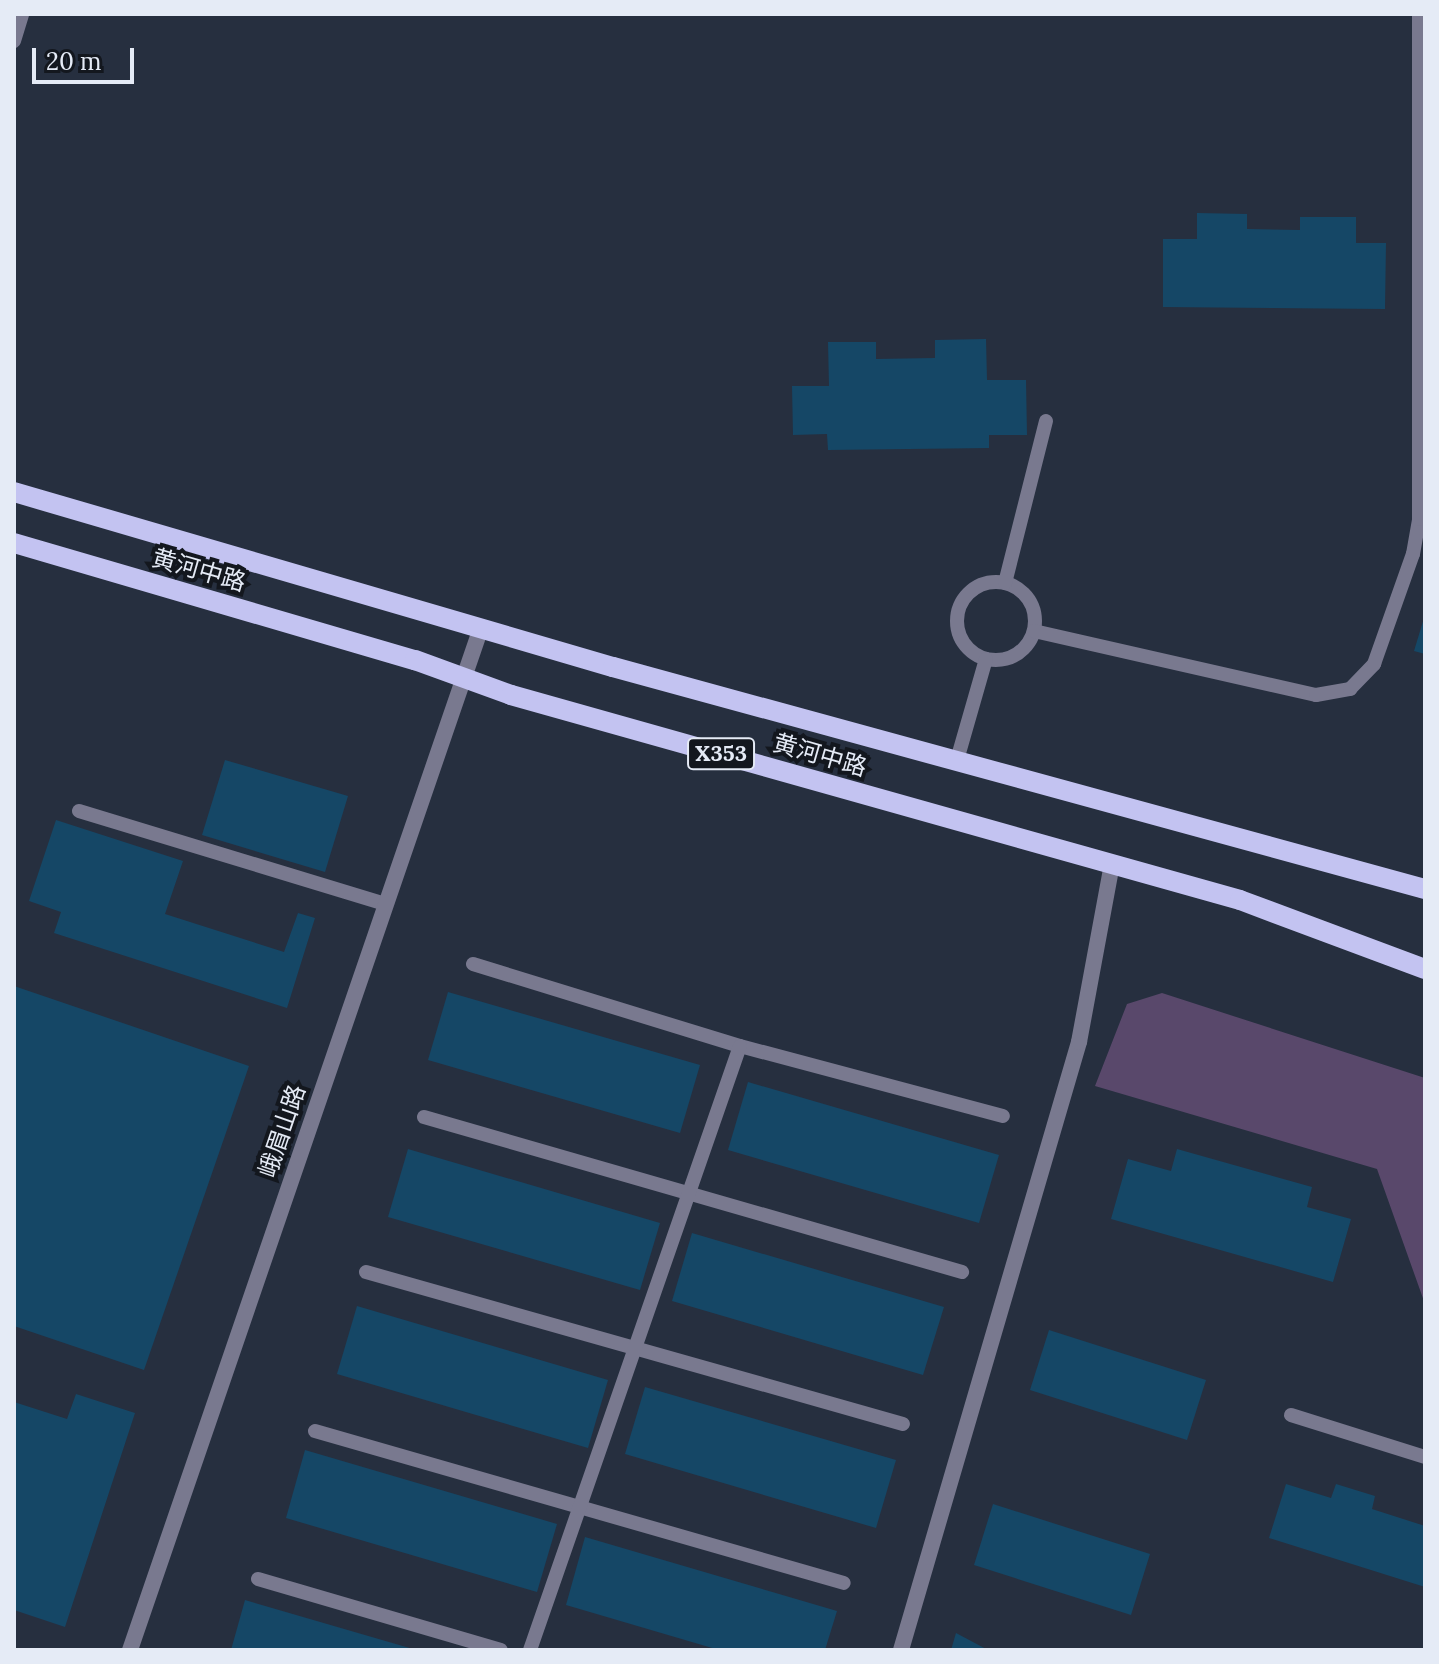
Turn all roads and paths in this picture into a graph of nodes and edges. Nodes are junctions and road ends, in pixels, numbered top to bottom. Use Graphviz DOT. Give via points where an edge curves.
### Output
graph roads {
  1 [pos="22,14"];
  2 [pos="1419,14"];
  3 [pos="14,41"];
  4 [pos="1046,421"];
  5 [pos="14,492"];
  6 [pos="14,543"];
  7 [pos="1005,583"];
  8 [pos="481,628"];
  9 [pos="1034,631"];
  10 [pos="986,659"];
  11 [pos="465,679"];
  12 [pos="957,760"];
  13 [pos="79,811"];
  14 [pos="1112,864"];
  15 [pos="1425,889"];
  16 [pos="385,904"];
  17 [pos="473,964"];
  18 [pos="1425,969"];
  19 [pos="740,1046"];
  20 [pos="1003,1116"];
  21 [pos="424,1117"];
  22 [pos="688,1194"];
  23 [pos="366,1272"];
  24 [pos="962,1272"];
  25 [pos="635,1348"];
  26 [pos="1291,1415"];
  27 [pos="903,1424"];
  28 [pos="315,1431"];
  29 [pos="1425,1457"];
  30 [pos="580,1507"];
  31 [pos="258,1579"];
  32 [pos="844,1583"];
  33 [pos="130,1650"];
  34 [pos="501,1650"];
  35 [pos="530,1650"];
  36 [pos="901,1650"];
  1 -- 3 [label="lane"];
  2 -- 9 [label="lane" via="1419,519 1413,554 1374,664 1350,689 1316,695"];
  4 -- 7 [label="lane"];
  5 -- 8 [label="main road, 黄河中路 / X353"];
  6 -- 11 [label="main road, 黄河中路 / X353"];
  7 -- 9 [label="lane" via="1033,606"];
  7 -- 10 [label="lane" via="970,592 957,613 960,640"];
  8 -- 11 [label="street, 峨眉山路"];
  8 -- 12 [label="main road, 黄河中路 / X353"];
  9 -- 10 [label="lane" via="1020,653"];
  10 -- 12 [label="lane"];
  11 -- 14 [label="main road, 黄河中路 / X353"];
  11 -- 16 [label="street, 峨眉山路"];
  12 -- 15 [label="main road, 黄河中路 / X353"];
  13 -- 16 [label="lane"];
  14 -- 18 [label="main road, 黄河中路 / X353" via="1240,900"];
  14 -- 36 [label="street" via="1079,1042"];
  16 -- 33 [label="street, 峨眉山路"];
  17 -- 19 [label="lane"];
  19 -- 20 [label="lane"];
  19 -- 22 [label="lane"];
  21 -- 22 [label="lane"];
  22 -- 24 [label="lane"];
  22 -- 25 [label="lane"];
  23 -- 25 [label="lane"];
  25 -- 27 [label="lane"];
  25 -- 30 [label="lane"];
  26 -- 29 [label="lane"];
  28 -- 30 [label="lane"];
  30 -- 32 [label="lane"];
  30 -- 35 [label="lane"];
  31 -- 34 [label="lane"];
}
